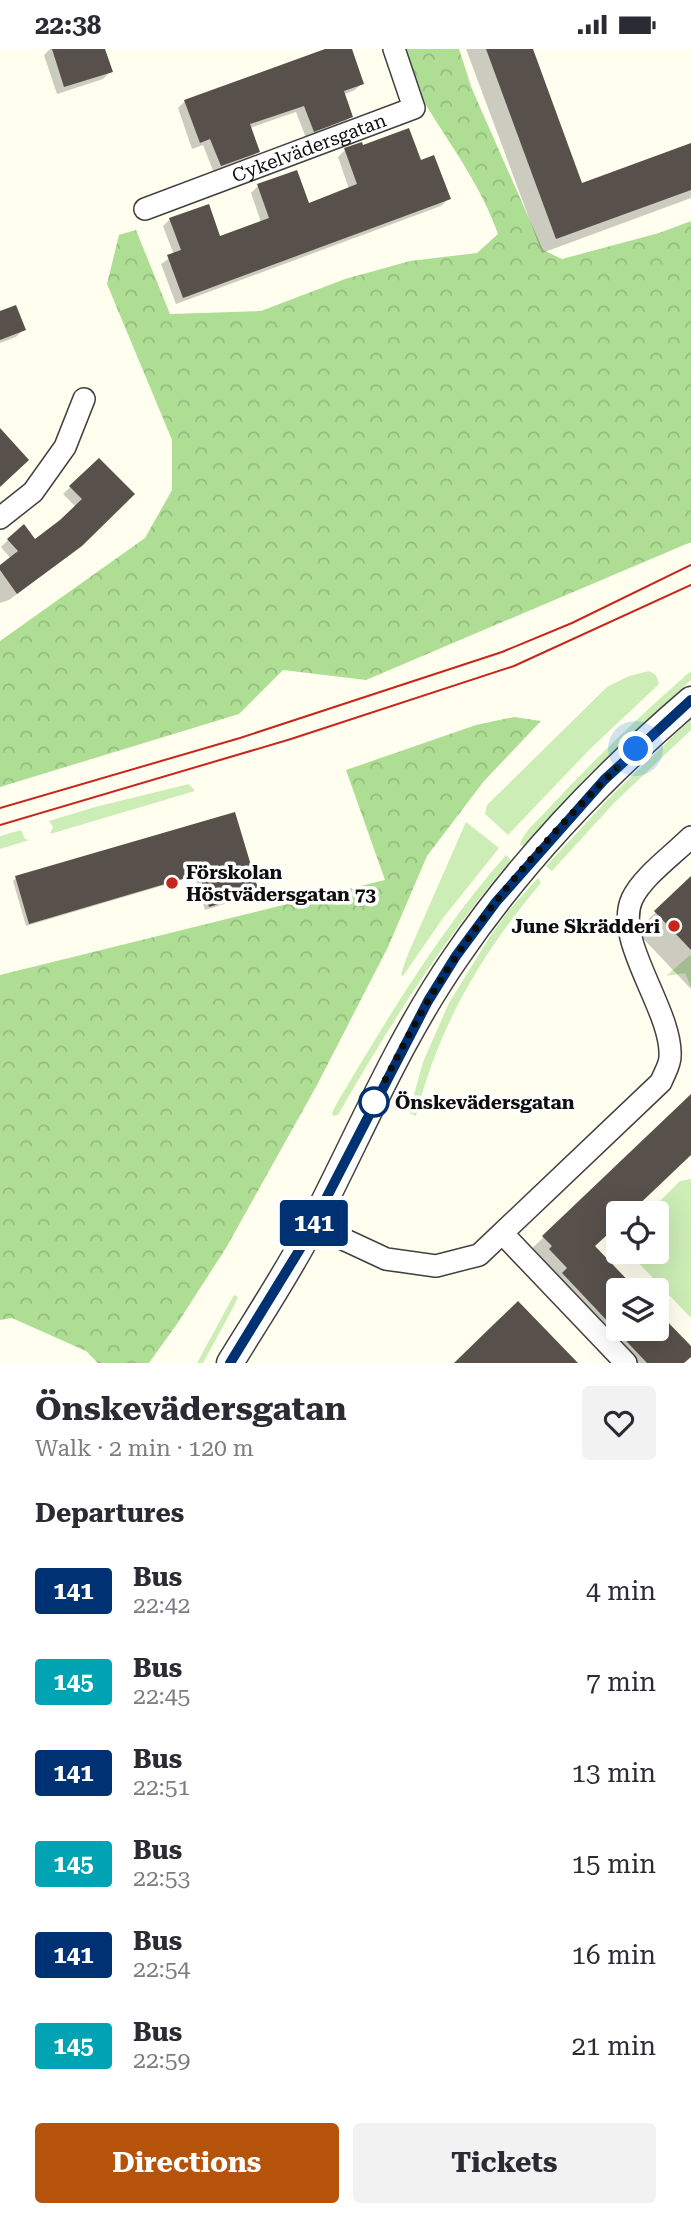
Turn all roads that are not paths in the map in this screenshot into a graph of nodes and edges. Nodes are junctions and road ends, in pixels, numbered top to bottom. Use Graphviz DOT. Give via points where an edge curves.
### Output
graph roads {
  1 [pos="394,49"];
  2 [pos="145,209"];
  3 [pos="84,399"];
  4 [pos="0,518"];
  5 [pos="691,700"];
  6 [pos="691,837"];
  7 [pos="313,1226"];
  8 [pos="503,1234"];
  9 [pos="230,1363"];
  10 [pos="626,1363"];
  1 -- 2 [label="street, Cykelvädersgatan" via="414,108"];
  3 -- 4 [label="street" via="65,447 33,492"];
  5 -- 7 [label="street" via="604,780 496,902 456,956 428,1001"];
  6 -- 8 [label="street" via="643,883 629,907 631,935 670,1040 670,1061 661,1082"];
  7 -- 8 [label="street" via="386,1259 436,1266 479,1255"];
  7 -- 9 [label="street"];
  8 -- 10 [label="street"];
}
